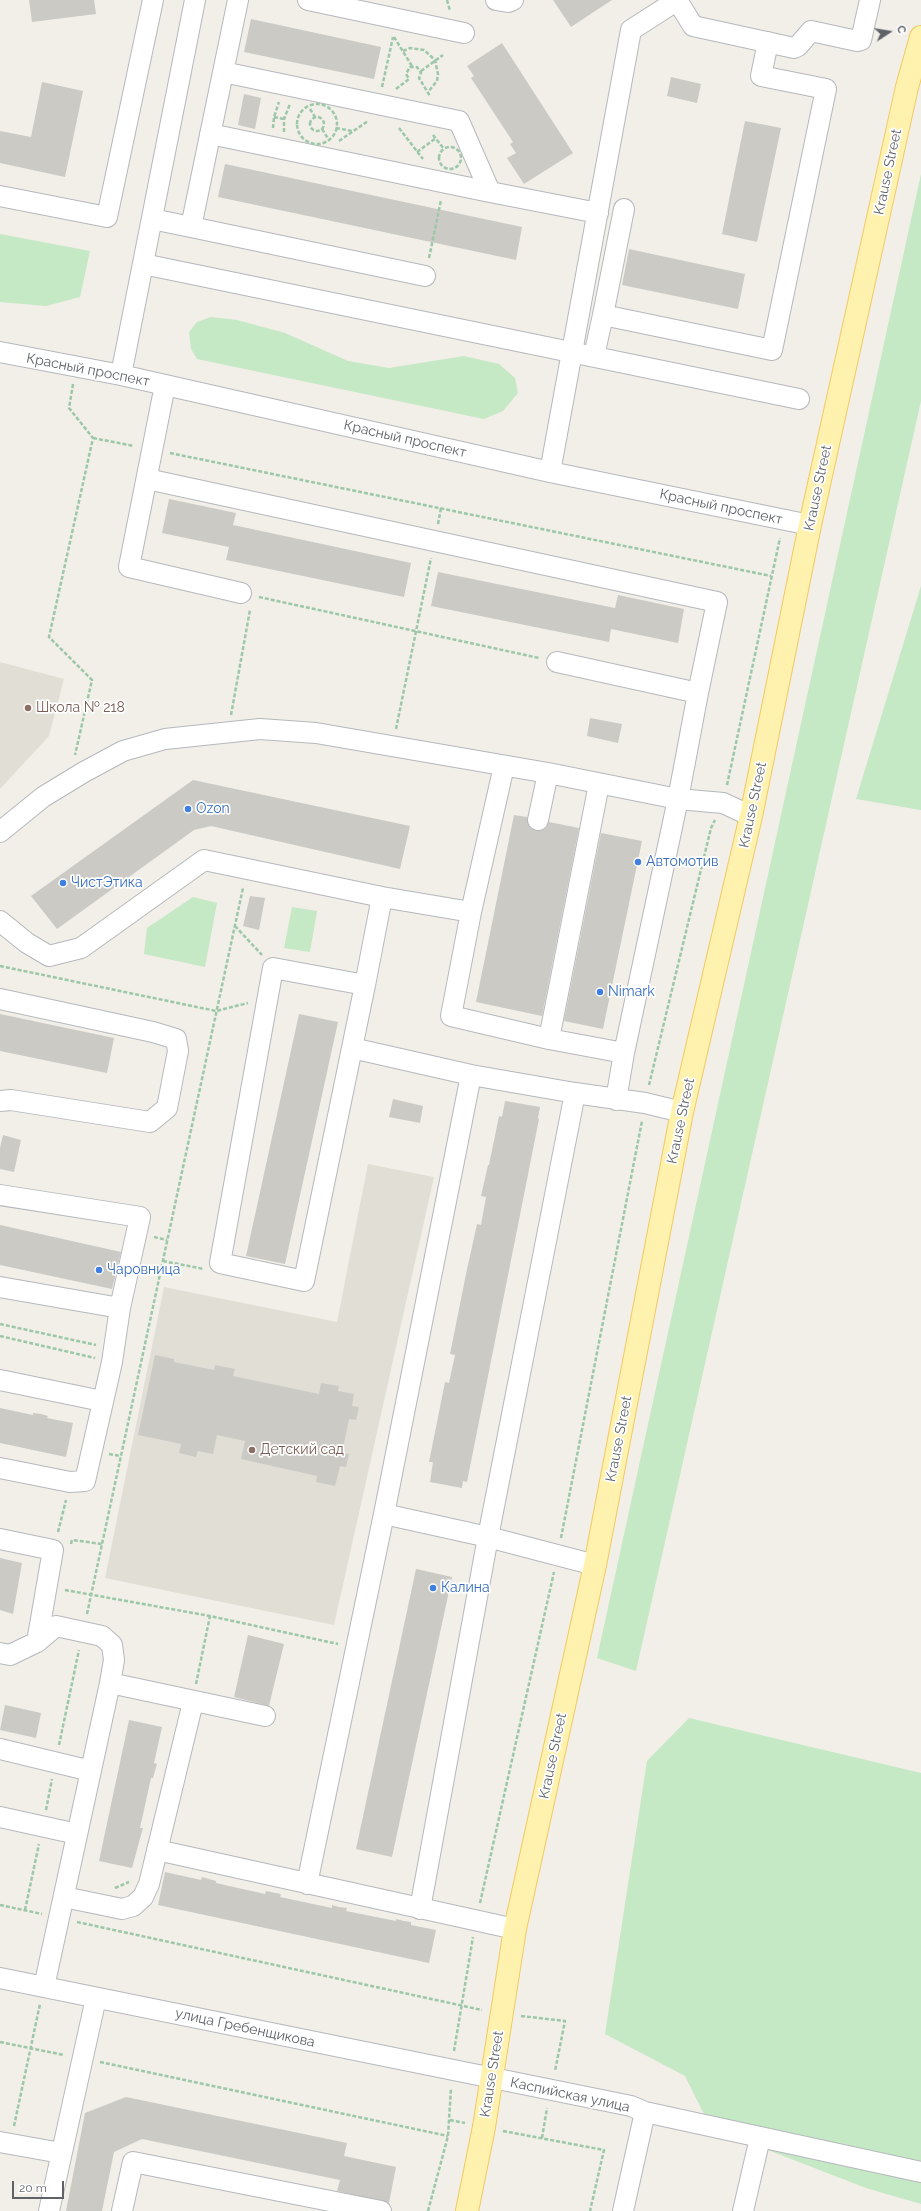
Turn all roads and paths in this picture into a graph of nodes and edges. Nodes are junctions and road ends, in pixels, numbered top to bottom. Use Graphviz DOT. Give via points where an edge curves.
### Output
graph roads {
  1 [pos="153,0"];
  2 [pos="195,0"];
  3 [pos="238,0"];
  4 [pos="308,0"];
  5 [pos="496,0"];
  6 [pos="513,0"];
  7 [pos="676,0"];
  8 [pos="870,0"];
  9 [pos="464,33"];
  10 [pos="921,37"];
  11 [pos="768,42"];
  12 [pos="403,51"];
  13 [pos="443,54"];
  14 [pos="435,60"];
  15 [pos="412,66"];
  16 [pos="420,71"];
  17 [pos="223,72"];
  18 [pos="419,78"];
  19 [pos="409,79"];
  20 [pos="299,88"];
  21 [pos="428,92"];
  22 [pos="383,107"];
  23 [pos="274,117"];
  24 [pos="313,118"];
  25 [pos="284,119"];
  26 [pos="336,128"];
  27 [pos="353,131"];
  28 [pos="210,134"];
  29 [pos="436,138"];
  30 [pos="338,142"];
  31 [pos="285,149"];
  32 [pos="444,149"];
  33 [pos="418,152"];
  34 [pos="443,182"];
  35 [pos="490,192"];
  36 [pos="0,196"];
  37 [pos="624,209"];
  38 [pos="598,214"];
  39 [pos="152,219"];
  40 [pos="191,227"];
  41 [pos="143,264"];
  42 [pos="425,276"];
  43 [pos="603,315"];
  44 [pos="0,352"];
  45 [pos="572,352"];
  46 [pos="594,356"];
  47 [pos="77,367"];
  48 [pos="121,376"];
  49 [pos="165,385"];
  50 [pos="799,398"];
  51 [pos="93,438"];
  52 [pos="153,450"];
  53 [pos="550,472"];
  54 [pos="147,479"];
  55 [pos="441,508"];
  56 [pos="810,525"];
  57 [pos="434,541"];
  58 [pos="771,576"];
  59 [pos="247,594"];
  60 [pos="416,631"];
  61 [pos="557,662"];
  62 [pos="698,693"];
  63 [pos="227,732"];
  64 [pos="392,747"];
  65 [pos="504,766"];
  66 [pos="548,773"];
  67 [pos="69,781"];
  68 [pos="599,784"];
  69 [pos="678,799"];
  70 [pos="751,816"];
  71 [pos="538,820"];
  72 [pos="0,832"];
  73 [pos="248,868"];
  74 [pos="382,897"];
  75 [pos="471,912"];
  76 [pos="0,921"];
  77 [pos="235,926"];
  78 [pos="0,966"];
  79 [pos="272,968"];
  80 [pos="365,985"];
  81 [pos="266,998"];
  82 [pos="0,999"];
  83 [pos="216,1011"];
  84 [pos="549,1039"];
  85 [pos="352,1048"];
  86 [pos="624,1053"];
  87 [pos="471,1075"];
  88 [pos="575,1093"];
  89 [pos="616,1100"];
  90 [pos="0,1101"];
  91 [pos="645,1103"];
  92 [pos="682,1112"];
  93 [pos="0,1195"];
  94 [pos="164,1261"];
  95 [pos="220,1263"];
  96 [pos="0,1287"];
  97 [pos="120,1308"];
  98 [pos="0,1324"];
  99 [pos="0,1336"];
  100 [pos="113,1355"];
  101 [pos="0,1380"];
  102 [pos="102,1401"];
  103 [pos="0,1468"];
  104 [pos="70,1482"];
  105 [pos="384,1514"];
  106 [pos="488,1537"];
  107 [pos="0,1538"];
  108 [pos="54,1550"];
  109 [pos="558,1555"];
  110 [pos="595,1565"];
  111 [pos="60,1589"];
  112 [pos="92,1595"];
  113 [pos="210,1616"];
  114 [pos="82,1631"];
  115 [pos="37,1642"];
  116 [pos="356,1648"];
  117 [pos="0,1653"];
  118 [pos="110,1683"];
  119 [pos="192,1702"];
  120 [pos="265,1716"];
  121 [pos="0,1749"];
  122 [pos="56,1763"];
  123 [pos="91,1771"];
  124 [pos="0,1817"];
  125 [pos="43,1826"];
  126 [pos="77,1834"];
  127 [pos="157,1850"];
  128 [pos="306,1884"];
  129 [pos="64,1897"];
  130 [pos="0,1905"];
  131 [pos="420,1909"];
  132 [pos="25,1910"];
  133 [pos="61,1918"];
  134 [pos="476,1921"];
  135 [pos="515,1928"];
  136 [pos="0,1978"];
  137 [pos="44,1987"];
  138 [pos="96,1998"];
  139 [pos="461,2005"];
  140 [pos="502,2014"];
  141 [pos="0,2042"];
  142 [pos="30,2048"];
  143 [pos="82,2058"];
  144 [pos="452,2070"];
  145 [pos="555,2070"];
  146 [pos="490,2078"];
  147 [pos="547,2108"];
  148 [pos="645,2112"];
  149 [pos="484,2127"];
  150 [pos="448,2136"];
  151 [pos="542,2138"];
  152 [pos="760,2138"];
  153 [pos="5,2143"];
  154 [pos="61,2153"];
  155 [pos="921,2172"];
  156 [pos="49,2211"];
  157 [pos="122,2211"];
  158 [pos="382,2211"];
  159 [pos="428,2211"];
  160 [pos="467,2211"];
  161 [pos="590,2211"];
  162 [pos="623,2211"];
  163 [pos="743,2211"];
  1 -- 36 [label="street" via="107,217"];
  2 -- 39 [label="street"];
  3 -- 17 [label="street"];
  4 -- 9 [label="street"];
  5 -- 6 [label="street"];
  7 -- 11 [label="street" via="693,26"];
  7 -- 38 [label="street" via="631,30"];
  8 -- 11 [label="street" via="861,40 812,31 796,47"];
  10 -- 56 [label="main road, Krause Street" via="905,94"];
  11 -- 43 [label="street" via="761,76 826,89 772,350"];
  12 -- 14 [label="path" via="410,48 424,50"];
  12 -- 15 [label="path"];
  12 -- 22 [label="path" via="393,35"];
  13 -- 14 [label="path"];
  14 -- 16 [label="path"];
  14 -- 21 [label="path" via="437,81"];
  15 -- 16 [label="path"];
  15 -- 19 [label="path" via="406,74"];
  16 -- 18 [label="path"];
  17 -- 20 [label="street"];
  17 -- 28 [label="street"];
  20 -- 22 [label="street"];
  20 -- 23 [label="path" via="277,105"];
  20 -- 25 [label="path"];
  22 -- 27 [label="path"];
  22 -- 33 [label="path"];
  22 -- 35 [label="street" via="459,121"];
  23 -- 25 [label="path"];
  23 -- 31 [label="path" via="274,138"];
  24 -- 24 [label="path" via="310,122 311,127 314,130 321,129 324,125 322,118"];
  25 -- 31 [label="path"];
  26 -- 26 [label="path" via="337,122 331,109 318,104 305,107 297,119 298,132 302,138 315,144 329,140"];
  26 -- 27 [label="path"];
  27 -- 30 [label="path"];
  28 -- 31 [label="street"];
  28 -- 40 [label="street"];
  29 -- 33 [label="path"];
  31 -- 34 [label="street"];
  32 -- 32 [label="path" via="440,153 440,162 448,168 457,166 460,163 460,154 453,148"];
  33 -- 34 [label="path"];
  34 -- 35 [label="street"];
  34 -- 42 [label="path"];
  35 -- 38 [label="street"];
  37 -- 43 [label="street"];
  38 -- 45 [label="street"];
  39 -- 40 [label="street"];
  39 -- 41 [label="street"];
  40 -- 42 [label="street"];
  41 -- 45 [label="street"];
  41 -- 48 [label="street"];
  43 -- 46 [label="street"];
  44 -- 47 [label="street, Красный проспект"];
  45 -- 46 [label="street"];
  45 -- 53 [label="street"];
  46 -- 50 [label="street"];
  47 -- 48 [label="street, Красный проспект"];
  47 -- 51 [label="path" via="69,408"];
  48 -- 49 [label="street, Красный проспект"];
  49 -- 52 [label="street"];
  49 -- 53 [label="street, Красный проспект"];
  51 -- 52 [label="path"];
  51 -- 67 [label="path" via="49,637 92,680"];
  52 -- 54 [label="street"];
  52 -- 55 [label="path"];
  53 -- 56 [label="street, Красный проспект"];
  54 -- 57 [label="street"];
  54 -- 59 [label="street" via="129,567"];
  55 -- 57 [label="path"];
  55 -- 58 [label="path"];
  56 -- 70 [label="main road, Krause Street"];
  57 -- 60 [label="path"];
  57 -- 62 [label="street" via="717,602"];
  59 -- 60 [label="path"];
  59 -- 63 [label="path"];
  60 -- 61 [label="path"];
  60 -- 64 [label="path"];
  61 -- 62 [label="street"];
  62 -- 69 [label="street"];
  63 -- 64 [label="street" via="260,729 316,733"];
  63 -- 67 [label="street" via="165,739 122,751"];
  64 -- 65 [label="street"];
  65 -- 66 [label="street"];
  65 -- 75 [label="street"];
  66 -- 68 [label="street"];
  66 -- 71 [label="street"];
  67 -- 72 [label="street"];
  68 -- 69 [label="street"];
  68 -- 84 [label="street"];
  69 -- 70 [label="street" via="723,803"];
  69 -- 86 [label="street"];
  70 -- 92 [label="main road, Krause Street"];
  73 -- 74 [label="street"];
  73 -- 76 [label="street" via="204,860 81,948 50,956 27,943"];
  73 -- 77 [label="path"];
  74 -- 75 [label="street"];
  74 -- 80 [label="street"];
  75 -- 84 [label="street" via="451,1016"];
  77 -- 79 [label="path"];
  77 -- 83 [label="path"];
  78 -- 83 [label="path"];
  79 -- 80 [label="street"];
  79 -- 81 [label="street"];
  80 -- 85 [label="street"];
  81 -- 83 [label="path"];
  81 -- 95 [label="street"];
  82 -- 90 [label="street" via="176,1039 178,1051 167,1108 150,1122 11,1100"];
  83 -- 94 [label="path"];
  84 -- 86 [label="street"];
  85 -- 87 [label="street"];
  85 -- 95 [label="street" via="304,1281"];
  86 -- 89 [label="street"];
  87 -- 88 [label="street"];
  87 -- 105 [label="street"];
  88 -- 89 [label="street"];
  88 -- 106 [label="street"];
  89 -- 91 [label="street"];
  91 -- 92 [label="street"];
  91 -- 109 [label="path"];
  92 -- 110 [label="main road, Krause Street"];
  93 -- 97 [label="street" via="140,1217"];
  94 -- 95 [label="path" via="203,1269"];
  94 -- 112 [label="path"];
  96 -- 97 [label="street"];
  97 -- 100 [label="street"];
  98 -- 100 [label="path"];
  99 -- 100 [label="path"];
  100 -- 102 [label="street"];
  101 -- 102 [label="street"];
  102 -- 104 [label="street" via="84,1481"];
  103 -- 104 [label="street"];
  104 -- 108 [label="path"];
  105 -- 106 [label="street"];
  105 -- 116 [label="street"];
  106 -- 109 [label="street"];
  106 -- 131 [label="street"];
  107 -- 108 [label="street"];
  108 -- 115 [label="street"];
  109 -- 110 [label="street"];
  109 -- 134 [label="path"];
  110 -- 135 [label="main road, Krause Street"];
  111 -- 112 [label="path"];
  112 -- 113 [label="path"];
  112 -- 114 [label="path"];
  113 -- 116 [label="path"];
  113 -- 119 [label="path"];
  114 -- 115 [label="street" via="56,1626"];
  114 -- 118 [label="street" via="102,1636 112,1645 114,1660"];
  114 -- 122 [label="path"];
  115 -- 117 [label="street" via="10,1654"];
  116 -- 128 [label="street"];
  118 -- 119 [label="street"];
  118 -- 123 [label="street"];
  119 -- 120 [label="street"];
  119 -- 127 [label="street"];
  121 -- 122 [label="street"];
  122 -- 123 [label="street"];
  122 -- 125 [label="path"];
  123 -- 126 [label="street"];
  124 -- 125 [label="street"];
  125 -- 126 [label="street"];
  125 -- 132 [label="path"];
  126 -- 129 [label="street"];
  127 -- 128 [label="street"];
  127 -- 129 [label="street" via="149,1884 143,1896 133,1906 112,1908"];
  128 -- 131 [label="street"];
  129 -- 133 [label="street"];
  130 -- 132 [label="path"];
  131 -- 134 [label="street"];
  132 -- 133 [label="path"];
  133 -- 137 [label="street"];
  133 -- 139 [label="path"];
  134 -- 135 [label="street"];
  134 -- 139 [label="path"];
  135 -- 140 [label="main road, Krause Street"];
  136 -- 137 [label="street, улица Гребенщикова"];
  137 -- 138 [label="street, улица Гребенщикова"];
  137 -- 142 [label="path"];
  138 -- 143 [label="street"];
  138 -- 144 [label="street, улица Гребенщикова"];
  139 -- 140 [label="path"];
  139 -- 144 [label="path"];
  140 -- 145 [label="path" via="565,2021"];
  140 -- 146 [label="main road, Krause Street"];
  141 -- 142 [label="path"];
  142 -- 143 [label="path"];
  142 -- 153 [label="path"];
  143 -- 150 [label="path"];
  143 -- 154 [label="street"];
  144 -- 146 [label="street, улица Гребенщикова"];
  144 -- 150 [label="path"];
  146 -- 148 [label="street, Каспийская улица" via="631,2106"];
  146 -- 149 [label="main road, Krause Street"];
  147 -- 151 [label="path"];
  148 -- 152 [label="street"];
  148 -- 162 [label="street, Каспийская улица"];
  149 -- 151 [label="path"];
  149 -- 160 [label="main road, Krause Street"];
  150 -- 159 [label="path"];
  151 -- 161 [label="path" via="604,2150"];
  152 -- 155 [label="street"];
  152 -- 163 [label="street"];
  153 -- 154 [label="street"];
  154 -- 156 [label="street"];
  157 -- 158 [label="street" via="133,2162"];
}
